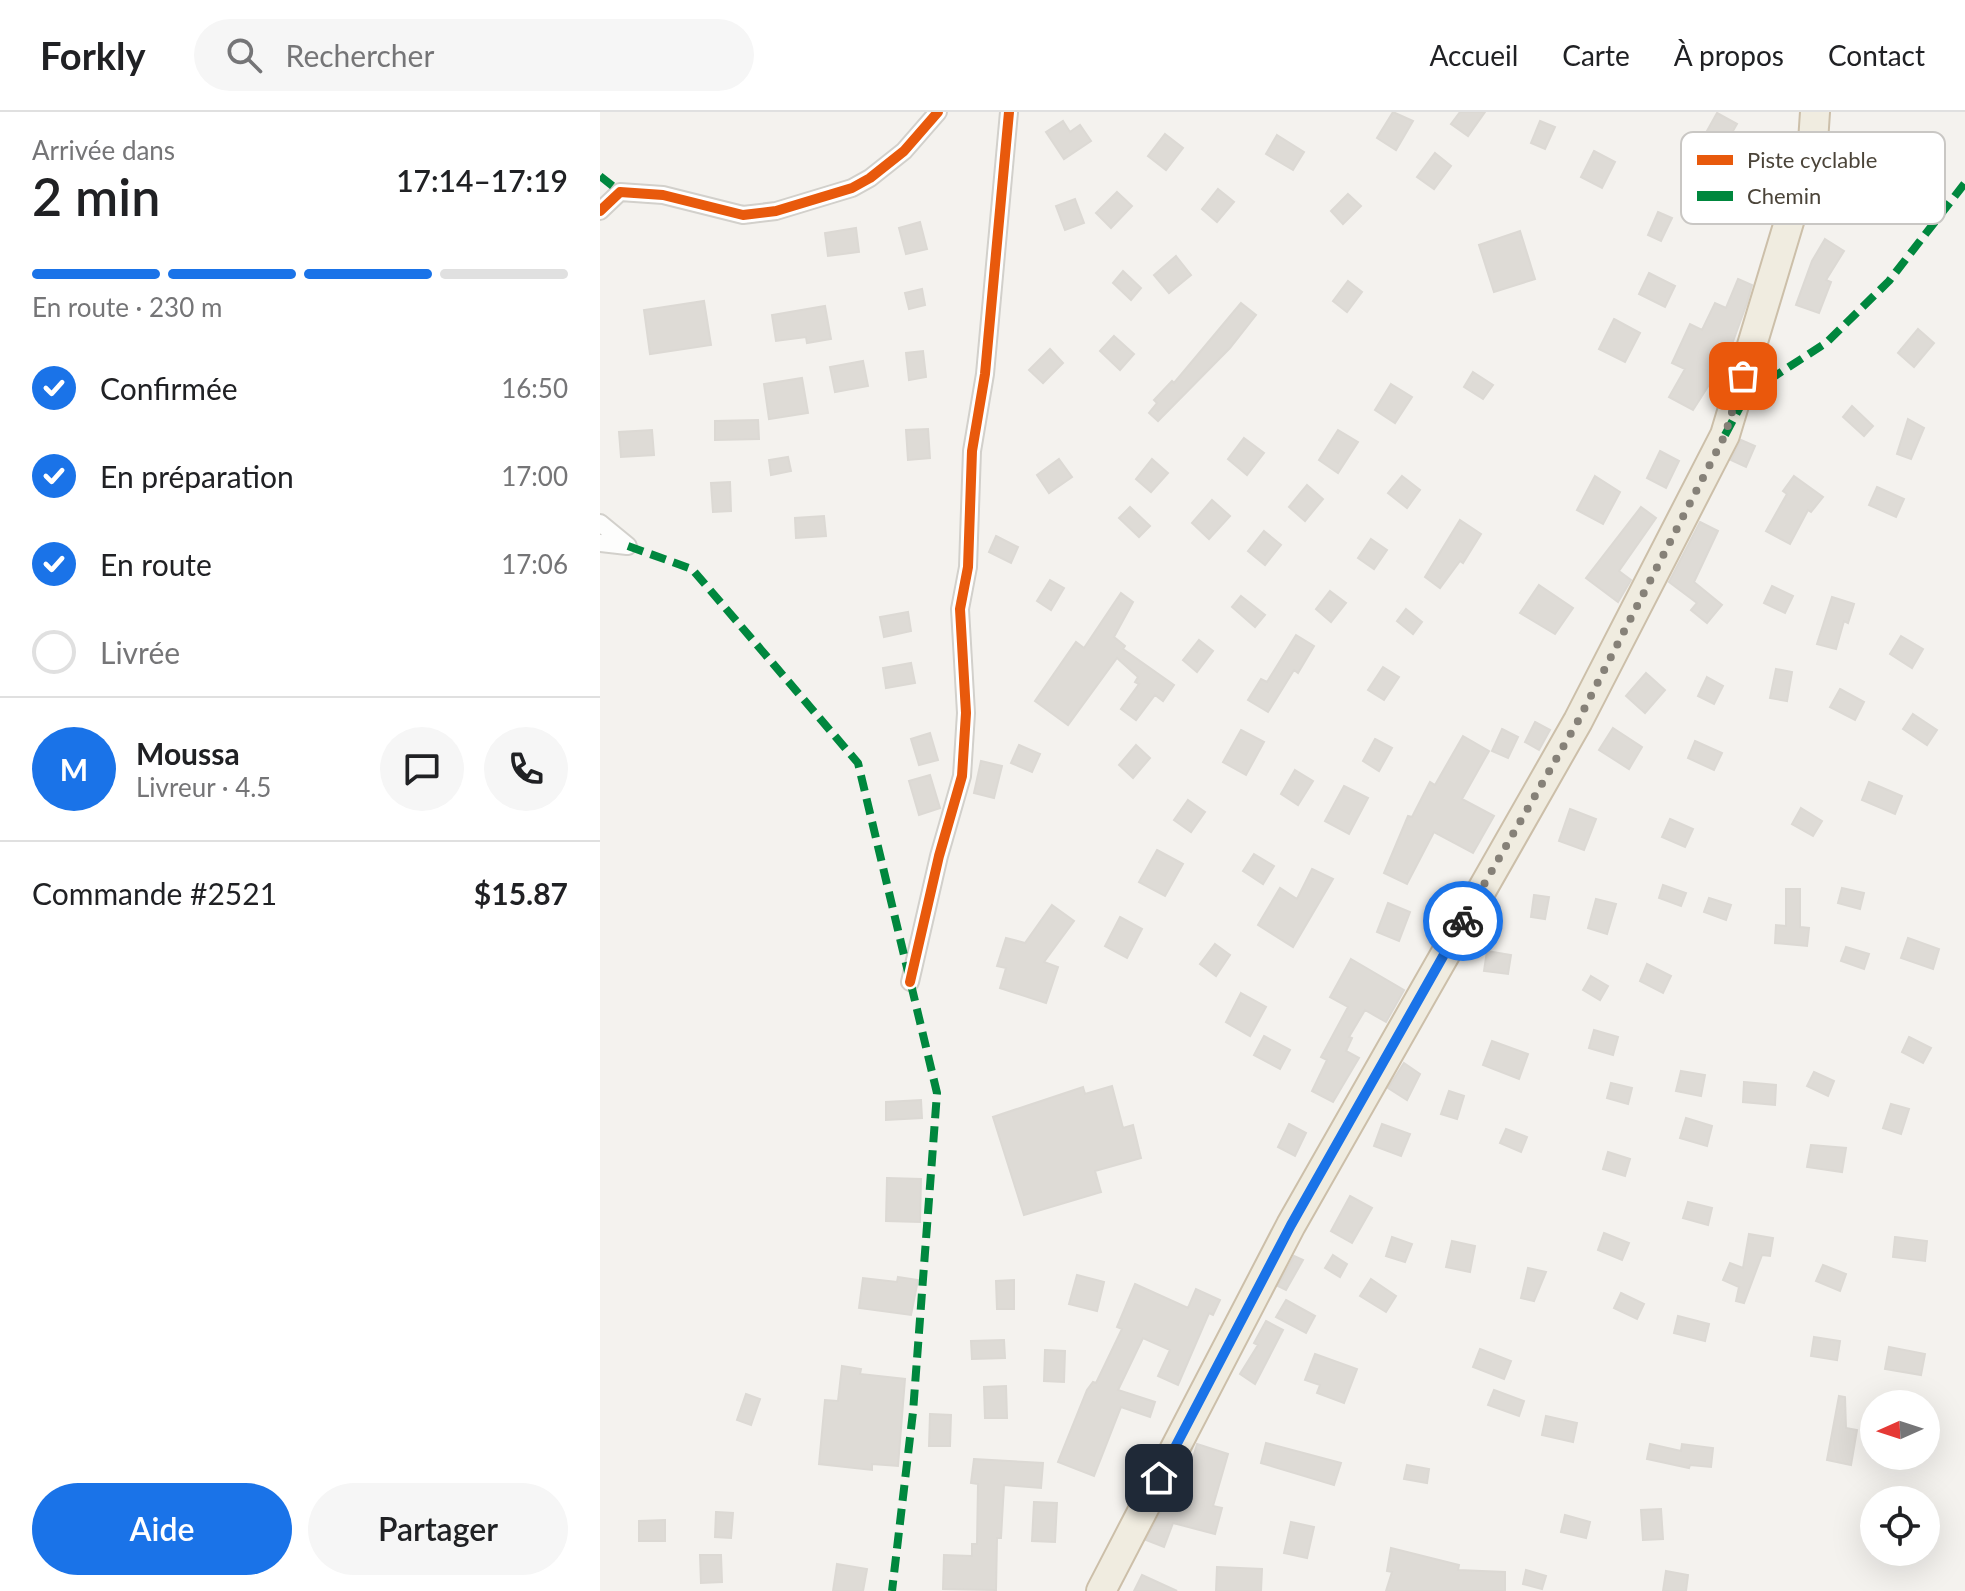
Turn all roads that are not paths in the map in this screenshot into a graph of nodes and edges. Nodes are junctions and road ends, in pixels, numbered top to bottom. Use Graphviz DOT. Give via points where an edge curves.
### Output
graph roads {
  1 [pos="938,112"];
  2 [pos="1009,112"];
  3 [pos="1815,112"];
  4 [pos="1814,132"];
  5 [pos="600,211"];
  6 [pos="1788,224"];
  7 [pos="600,523"];
  8 [pos="600,543"];
  9 [pos="910,982"];
  10 [pos="1101,1591"];
  1 -- 5 [label="street" via="904,151 870,178 813,201 743,215 663,195 620,192"];
  2 -- 9 [label="street" via="960,609 966,713 962,776"];
  3 -- 4 [label="highway"];
  6 -- 10 [label="highway" via="1725,435 1578,721 1291,1225"];
  7 -- 8 [label="street" via="628,546"];
}
